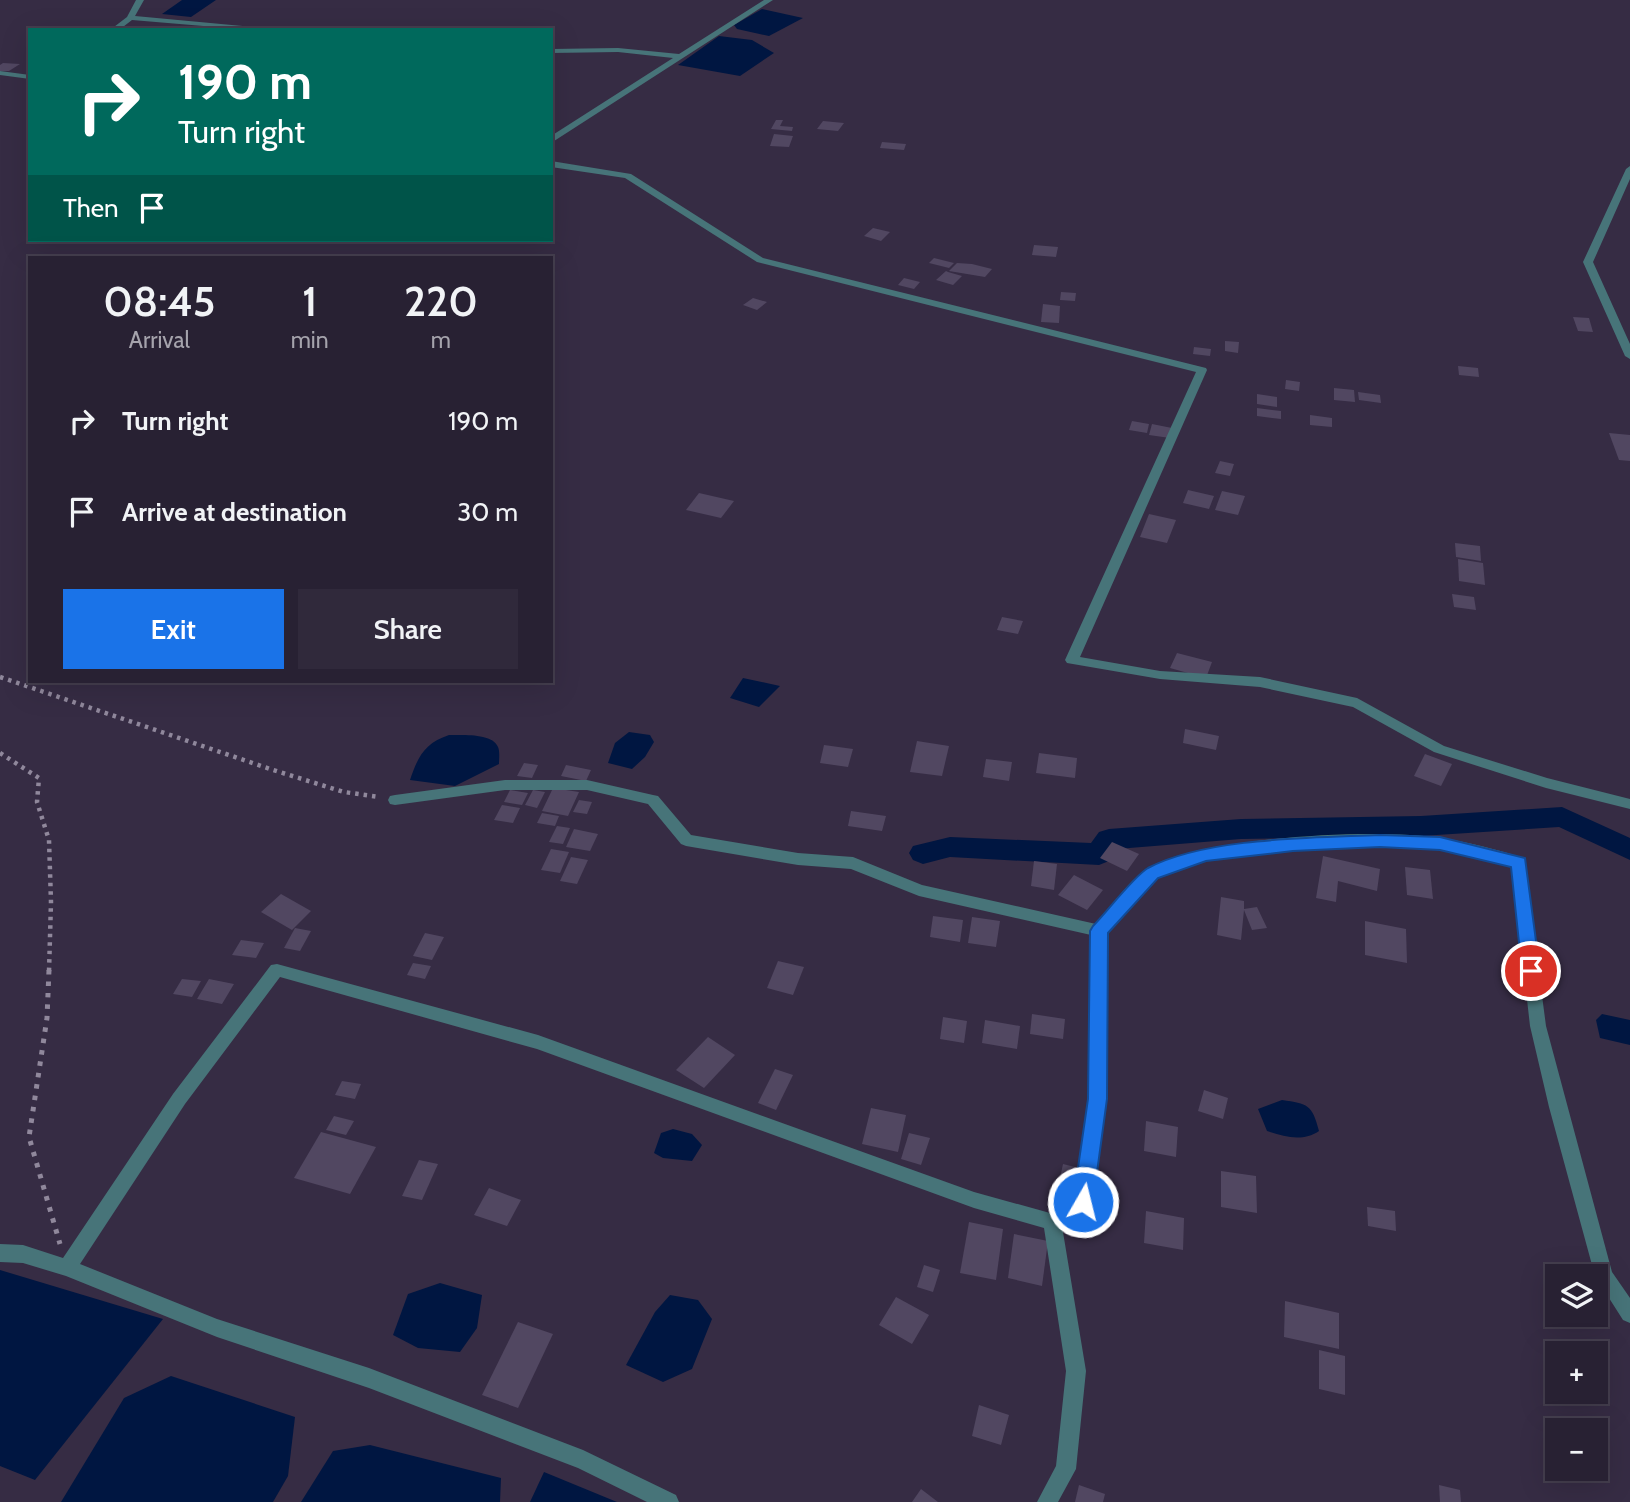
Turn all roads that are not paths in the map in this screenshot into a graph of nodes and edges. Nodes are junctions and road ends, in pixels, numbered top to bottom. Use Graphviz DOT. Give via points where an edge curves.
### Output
graph roads {
  1 [pos="140,0"];
  2 [pos="769,0"];
  3 [pos="131,18"];
  4 [pos="117,28"];
  5 [pos="258,28"];
  6 [pos="553,51"];
  7 [pos="681,57"];
  8 [pos="0,73"];
  9 [pos="28,77"];
  10 [pos="553,139"];
  11 [pos="553,164"];
  12 [pos="1630,169"];
  13 [pos="1630,356"];
  14 [pos="395,800"];
  15 [pos="1630,804"];
  16 [pos="1099,931"];
  17 [pos="1052,1223"];
  18 [pos="0,1253"];
  19 [pos="67,1268"];
  20 [pos="1630,1314"];
  21 [pos="669,1502"];
  22 [pos="1047,1502"];
  1 -- 3 [label="street"];
  2 -- 7 [label="street"];
  3 -- 4 [label="street"];
  3 -- 5 [label="street"];
  6 -- 7 [label="street" via="618,50"];
  7 -- 10 [label="street"];
  8 -- 9 [label="street"];
  11 -- 15 [label="street" via="628,176 760,260 1202,370 1072,660 1160,675 1260,682 1357,703 1440,749"];
  12 -- 13 [label="street" via="1588,262"];
  14 -- 16 [label="street" via="505,785 587,785 653,800 686,840 798,859 853,863 919,890"];
  16 -- 17 [label="street" via="1098,1099 1083,1202"];
  16 -- 20 [label="street" via="1152,873 1205,855 1380,841 1440,843 1519,862 1538,1026 1604,1276"];
  17 -- 19 [label="street" via="974,1200 538,1042 277,970 179,1099"];
  17 -- 22 [label="street" via="1076,1371 1066,1469"];
  18 -- 19 [label="street" via="23,1254"];
  19 -- 21 [label="street" via="217,1328 369,1378 583,1460"];
}
